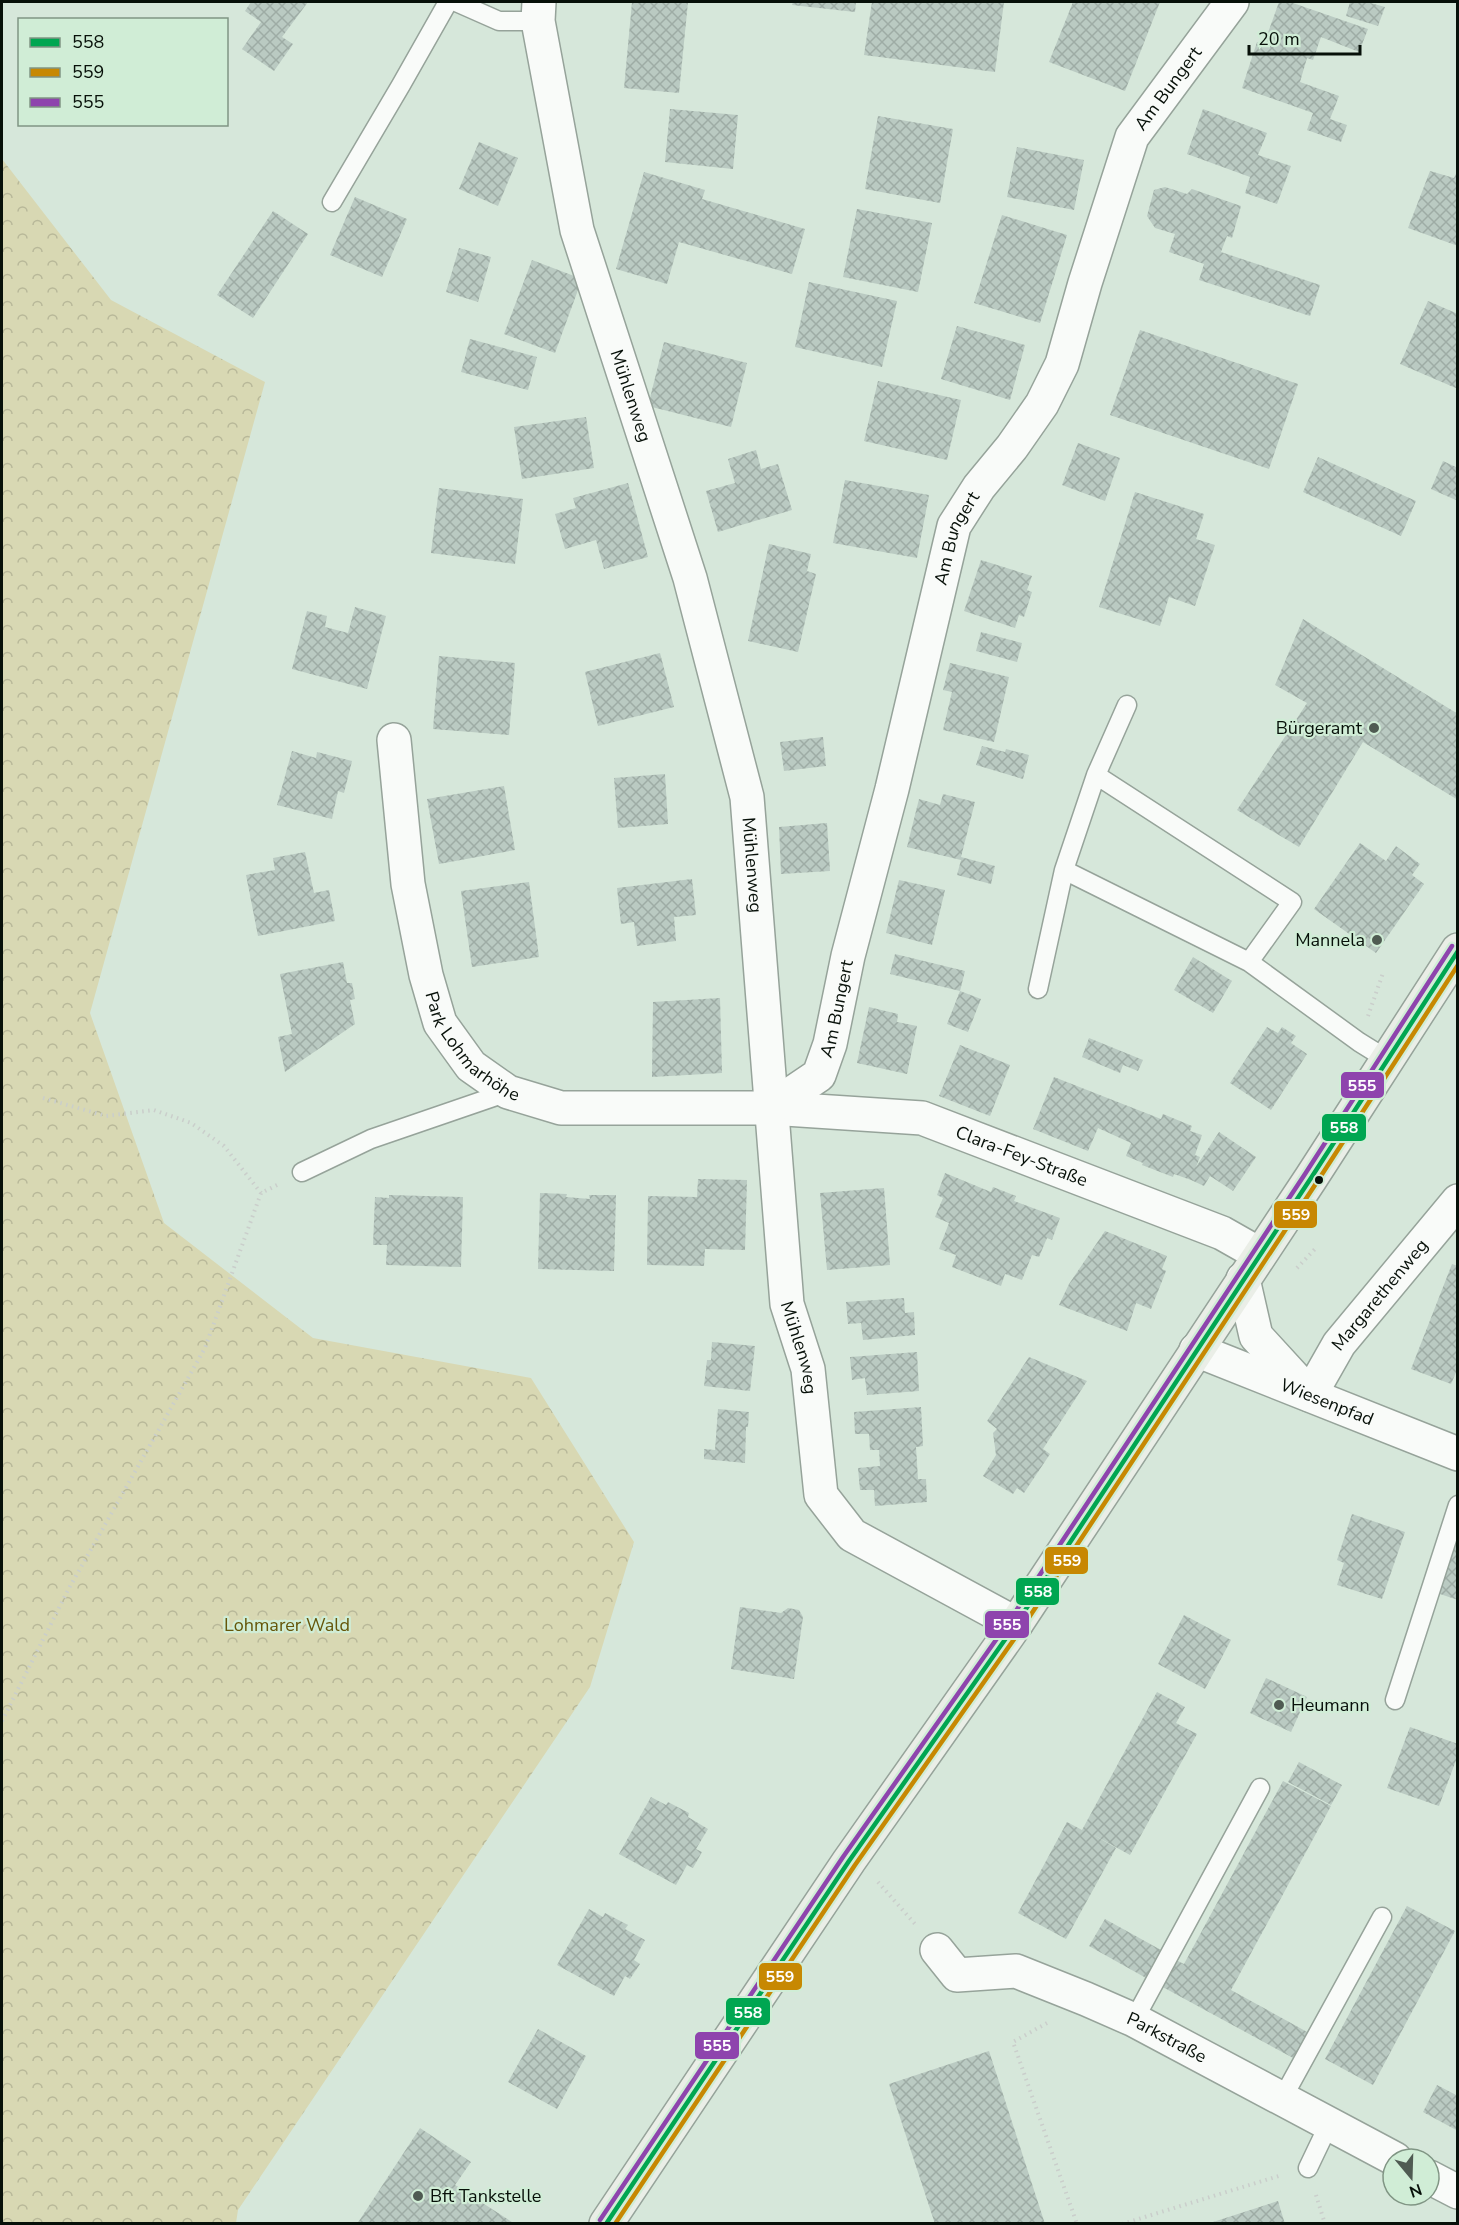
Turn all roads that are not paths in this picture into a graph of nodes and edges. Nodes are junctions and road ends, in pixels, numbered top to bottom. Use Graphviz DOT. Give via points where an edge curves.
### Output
graph roads {
  1 [pos="448,2"];
  2 [pos="456,2"];
  3 [pos="1232,2"];
  4 [pos="538,11"];
  5 [pos="332,202"];
  6 [pos="1127,705"];
  7 [pos="394,740"];
  8 [pos="1096,774"];
  9 [pos="1064,870"];
  10 [pos="1458,950"];
  11 [pos="1249,962"];
  12 [pos="1038,989"];
  13 [pos="1388,1060"];
  14 [pos="508,1092"];
  15 [pos="770,1108"];
  16 [pos="302,1172"];
  17 [pos="1458,1201"];
  18 [pos="1251,1267"];
  19 [pos="1196,1350"];
  20 [pos="1310,1395"];
  21 [pos="1458,1454"];
  22 [pos="1458,1505"];
  23 [pos="1016,1624"];
  24 [pos="1395,1700"];
  25 [pos="1260,1788"];
  26 [pos="1382,1917"];
  27 [pos="937,1950"];
  28 [pos="1134,2020"];
  29 [pos="1282,2099"];
  30 [pos="1329,2124"];
  31 [pos="1381,2152"];
  32 [pos="1308,2168"];
  33 [pos="1441,2183"];
  34 [pos="1458,2192"];
  35 [pos="606,2223"];
  1 -- 5 [label="lane"];
  2 -- 4 [label="lane, Mühlenweg" via="499,21"];
  3 -- 15 [label="street, Am Bungert" via="1132,137 1062,364 1042,404 979,486 954,526 830,1044 819,1074"];
  4 -- 15 [label="street, Mühlenweg" via="577,230 690,578 747,797"];
  6 -- 8 [label="lane"];
  7 -- 14 [label="street, Park Lohmarhöhe" via="408,885 440,1023 471,1066"];
  8 -- 9 [label="lane"];
  8 -- 11 [label="lane" via="1292,902"];
  9 -- 11 [label="lane"];
  9 -- 12 [label="lane"];
  10 -- 13 [label="main road"];
  11 -- 13 [label="lane"];
  13 -- 18 [label="main road"];
  14 -- 15 [label="street, Park Lohmarhöhe" via="561,1108"];
  14 -- 16 [label="lane" via="371,1139"];
  15 -- 18 [label="street, Clara-Fey-Straße" via="922,1118 1222,1233"];
  15 -- 23 [label="street, Mühlenweg" via="787,1304 808,1369 821,1495 852,1535"];
  17 -- 20 [label="street, Margarethenweg" via="1339,1344"];
  18 -- 19 [label="main road"];
  18 -- 20 [label="street" via="1256,1336"];
  19 -- 20 [label="street, Wiesenpfad"];
  19 -- 23 [label="main road"];
  20 -- 21 [label="street, Wiesenpfad"];
  22 -- 24 [label="lane"];
  23 -- 35 [label="main road" via="849,1862"];
  25 -- 28 [label="lane"];
  26 -- 29 [label="lane"];
  27 -- 28 [label="street, Parkstraße" via="957,1975 1016,1971"];
  28 -- 29 [label="street, Parkstraße"];
  29 -- 30 [label="street, Parkstraße"];
  30 -- 31 [label="street, Parkstraße"];
  30 -- 32 [label="lane"];
  33 -- 34 [label="street"];
}
